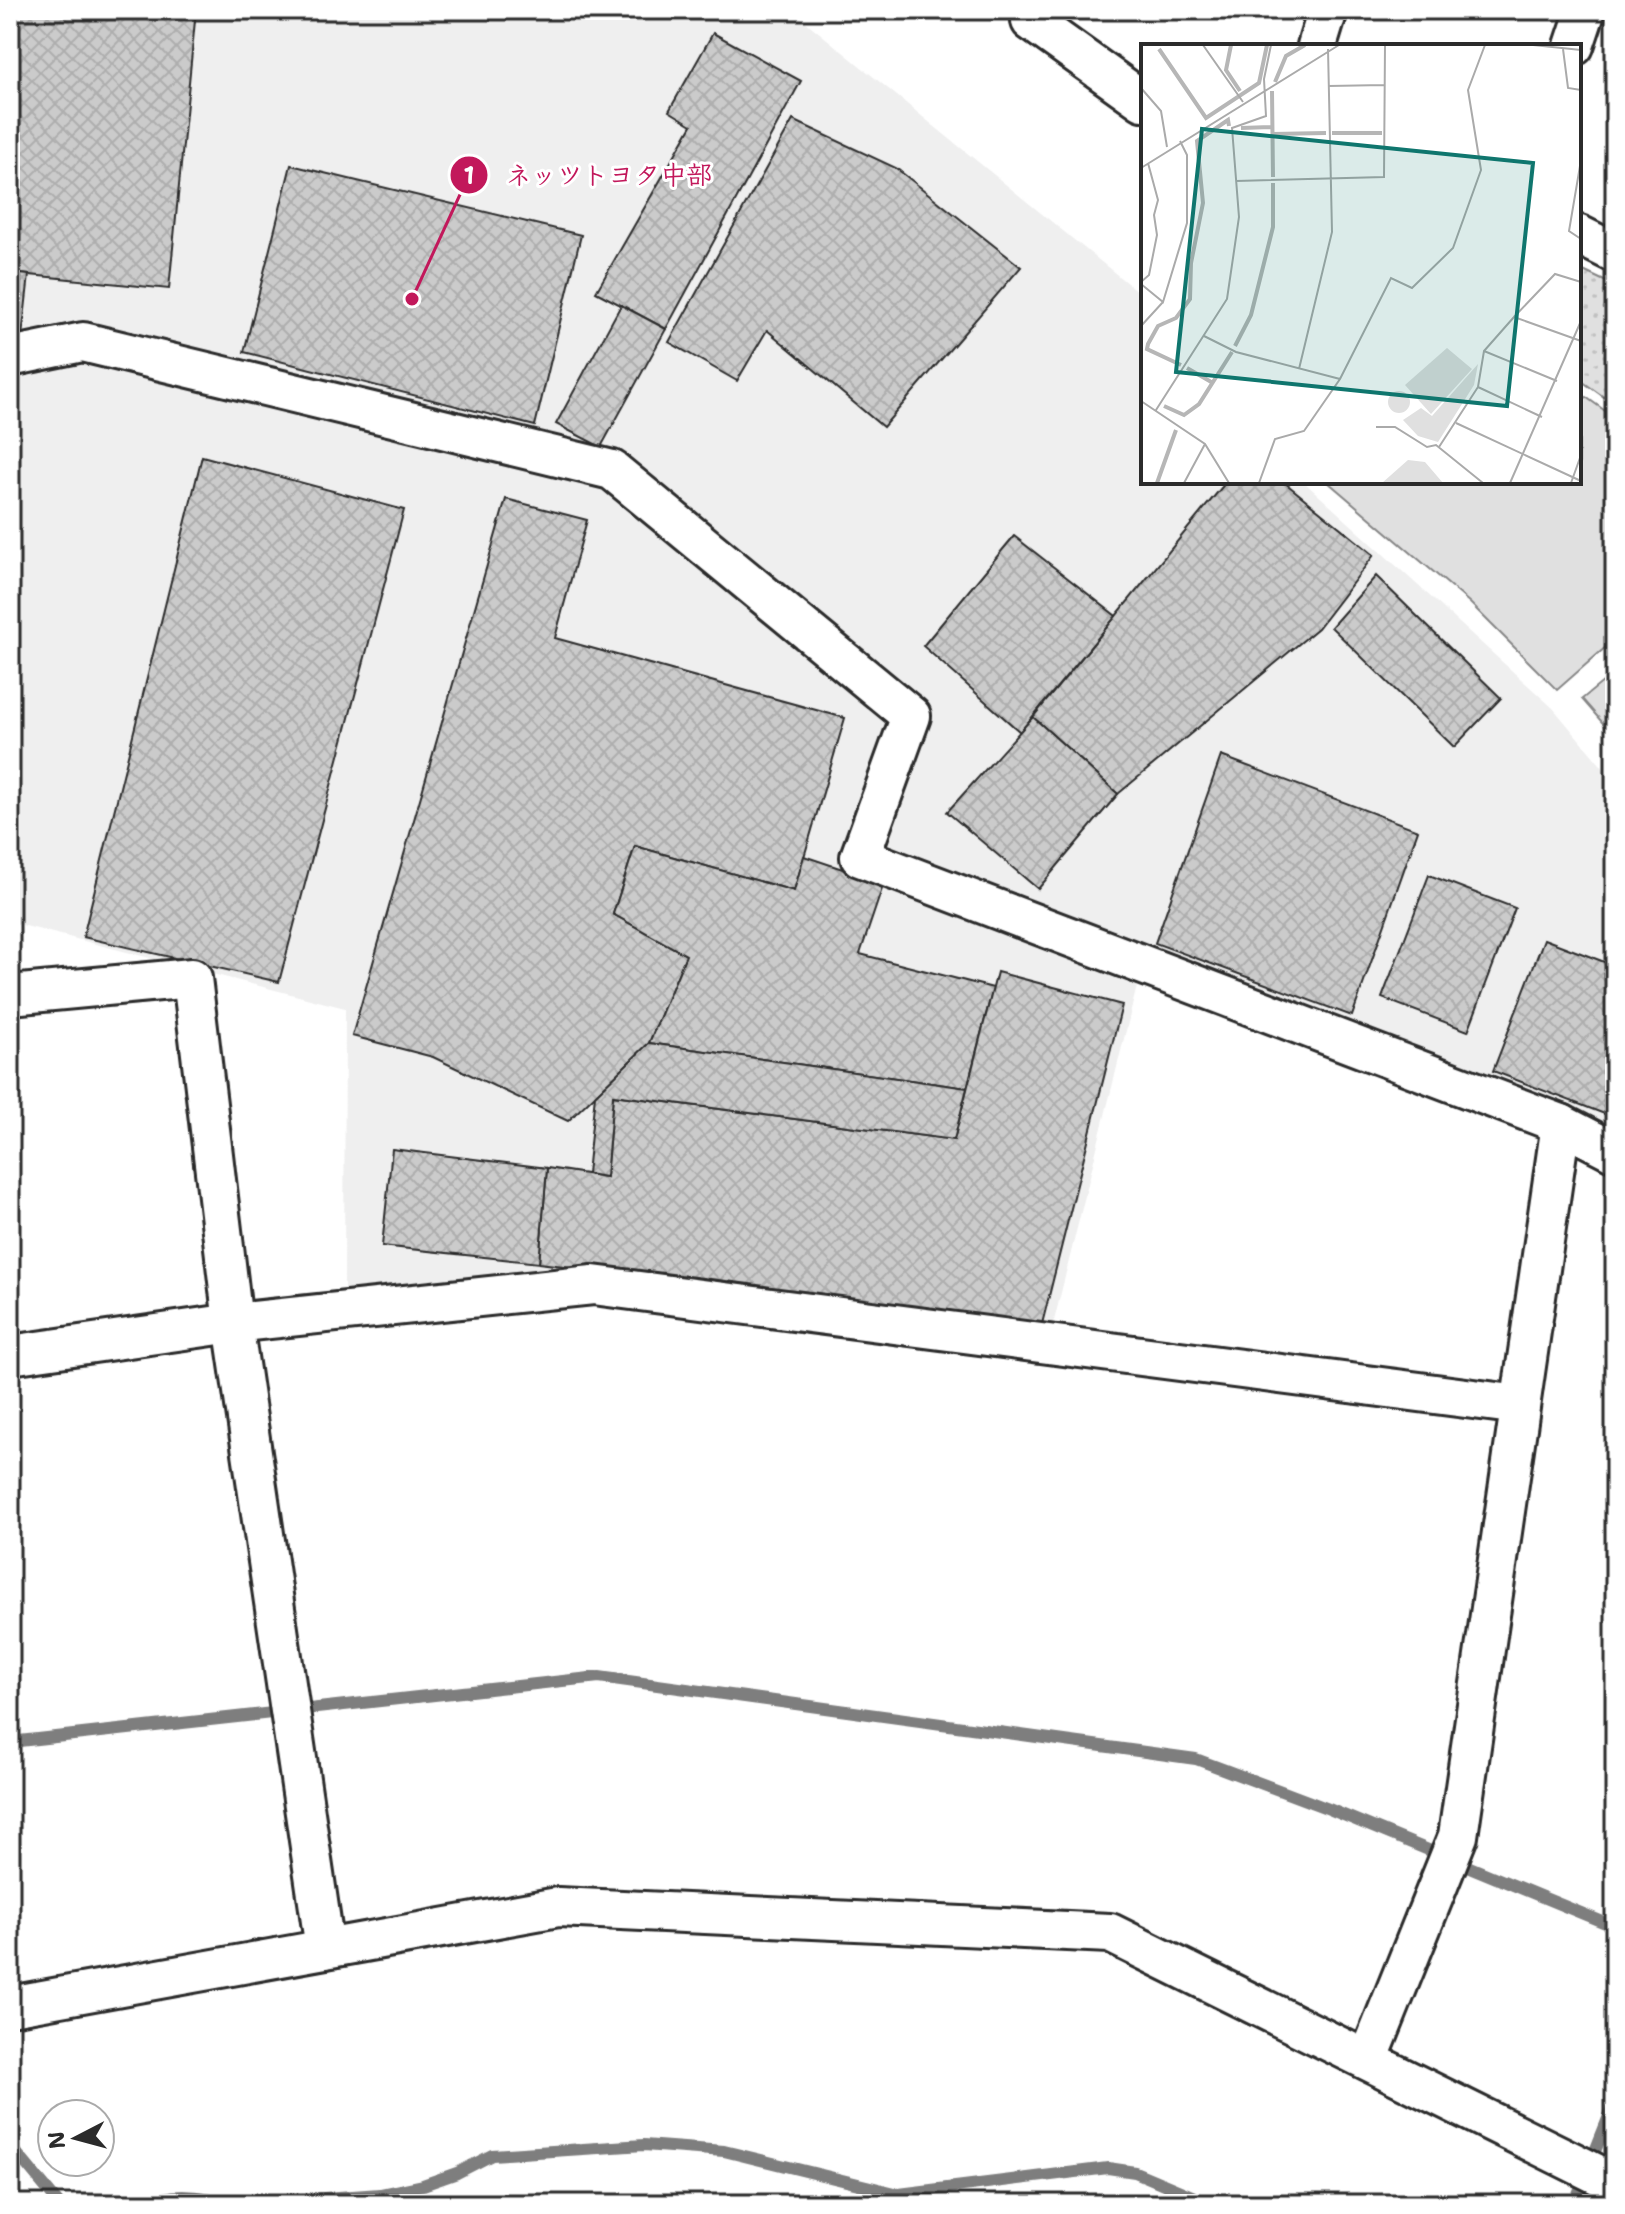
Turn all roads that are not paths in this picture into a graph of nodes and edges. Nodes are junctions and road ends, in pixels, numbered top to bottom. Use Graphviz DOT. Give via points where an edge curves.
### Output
graph roads {
  1 [pos="1328,10"];
  2 [pos="1586,10"];
  3 [pos="1027,14"];
  4 [pos="1318,44"];
  5 [pos="1575,44"];
  6 [pos="1141,100"];
  7 [pos="1581,236"];
  8 [pos="1615,253"];
  9 [pos="10,357"];
  10 [pos="10,995"];
  11 [pos="1561,1124"];
  12 [pos="1615,1152"];
  13 [pos="233,1323"];
  14 [pos="10,1355"];
  15 [pos="1520,1405"];
  16 [pos="325,1949"];
  17 [pos="10,2006"];
  18 [pos="1368,2060"];
  19 [pos="1615,2183"];
  1 -- 4 [label="street"];
  2 -- 5 [label="street"];
  3 -- 6 [label="street"];
  7 -- 8 [label="street"];
  9 -- 11 [label="street" via="83,342 612,470 911,716 860,857"];
  10 -- 13 [label="street" via="192,978"];
  11 -- 12 [label="street"];
  11 -- 15 [label="street"];
  13 -- 14 [label="street"];
  13 -- 15 [label="street" via="593,1285"];
  13 -- 16 [label="street"];
  15 -- 18 [label="street" via="1458,1836"];
  16 -- 17 [label="street"];
  16 -- 18 [label="street" via="558,1907 1110,1933"];
  18 -- 19 [label="street"];
}
